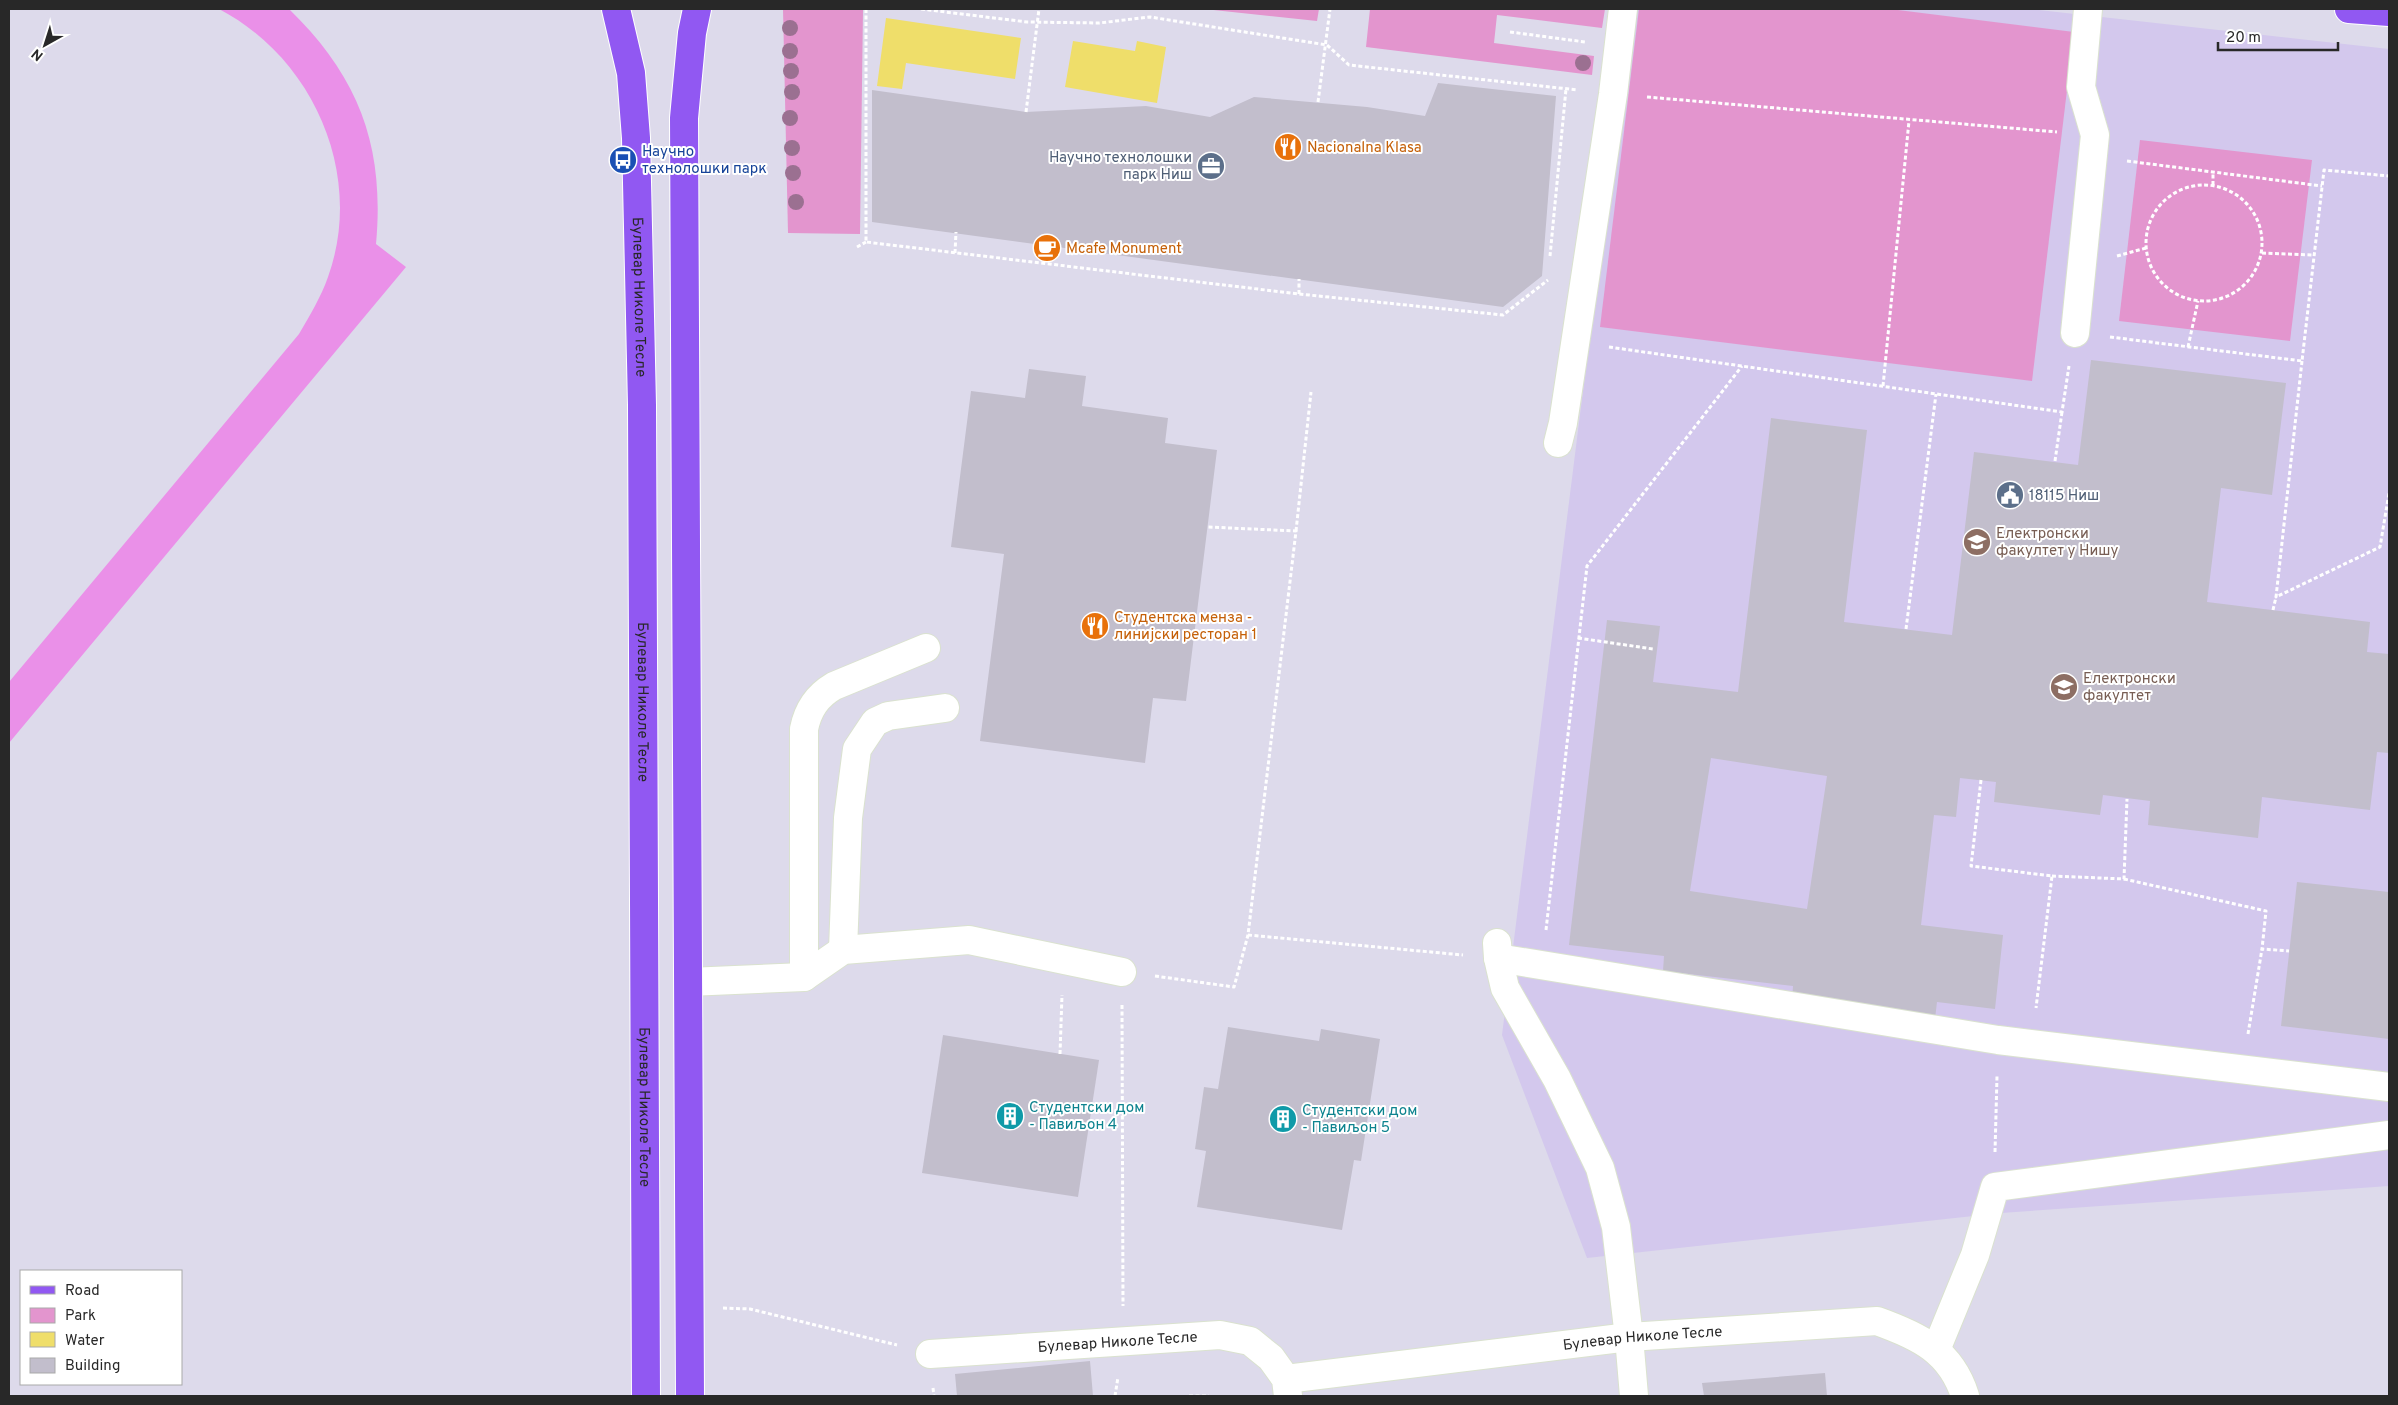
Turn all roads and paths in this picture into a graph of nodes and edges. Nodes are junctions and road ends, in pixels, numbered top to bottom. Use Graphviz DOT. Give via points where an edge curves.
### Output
graph roads {
  1 [pos="616,9"];
  2 [pos="697,9"];
  3 [pos="866,9"];
  4 [pos="921,9"];
  5 [pos="1039,9"];
  6 [pos="1330,9"];
  7 [pos="1623,9"];
  8 [pos="2088,9"];
  9 [pos="2349,9"];
  10 [pos="2389,12"];
  11 [pos="1038,22"];
  12 [pos="1510,32"];
  13 [pos="1588,43"];
  14 [pos="1326,45"];
  15 [pos="1566,89"];
  16 [pos="1587,91"];
  17 [pos="1642,97"];
  18 [pos="1318,102"];
  19 [pos="1026,112"];
  20 [pos="1909,121"];
  21 [pos="2094,146"];
  22 [pos="2213,172"];
  23 [pos="2389,176"];
  24 [pos="2213,185"];
  25 [pos="2322,186"];
  26 [pos="956,232"];
  27 [pos="866,242"];
  28 [pos="857,247"];
  29 [pos="2262,252"];
  30 [pos="955,253"];
  31 [pos="2314,255"];
  32 [pos="1550,262"];
  33 [pos="1549,271"];
  34 [pos="1299,279"];
  35 [pos="1299,294"];
  36 [pos="2198,301"];
  37 [pos="2075,333"];
  38 [pos="1574,342"];
  39 [pos="2188,347"];
  40 [pos="2302,361"];
  41 [pos="1742,366"];
  42 [pos="1883,386"];
  43 [pos="1311,392"];
  44 [pos="1936,394"];
  45 [pos="2062,412"];
  46 [pos="1558,443"];
  47 [pos="2055,461"];
  48 [pos="2389,493"];
  49 [pos="1208,527"];
  50 [pos="1296,531"];
  51 [pos="2276,597"];
  52 [pos="2273,610"];
  53 [pos="1906,629"];
  54 [pos="1578,638"];
  55 [pos="926,648"];
  56 [pos="1653,649"];
  57 [pos="945,708"];
  58 [pos="1981,780"];
  59 [pos="2127,799"];
  60 [pos="2052,876"];
  61 [pos="2124,880"];
  62 [pos="1546,930"];
  63 [pos="1248,934"];
  64 [pos="2262,949"];
  65 [pos="843,950"];
  66 [pos="1498,951"];
  67 [pos="2289,951"];
  68 [pos="1063,959"];
  69 [pos="1122,972"];
  70 [pos="804,977"];
  71 [pos="688,982"];
  72 [pos="1998,1040"];
  73 [pos="2032,1044"];
  74 [pos="1060,1054"];
  75 [pos="2242,1068"];
  76 [pos="2389,1087"];
  77 [pos="2389,1135"];
  78 [pos="1995,1187"];
  79 [pos="690,1307"];
  80 [pos="1629,1337"];
  81 [pos="1123,1341"];
  82 [pos="1936,1350"];
  83 [pos="930,1354"];
  84 [pos="1287,1388"];
  85 [pos="646,1396"];
  86 [pos="690,1396"];
  87 [pos="1189,1396"];
  88 [pos="1209,1396"];
  89 [pos="1634,1396"];
  90 [pos="1966,1396"];
  1 -- 85 [label="main road, Булевар Николе Тесле" via="631,73 636,138"];
  2 -- 71 [label="main road" via="684,118"];
  3 -- 27 [label="path"];
  4 -- 11 [label="path"];
  5 -- 11 [label="path"];
  6 -- 14 [label="path"];
  7 -- 38 [label="street"];
  8 -- 21 [label="street" via="2081,87"];
  9 -- 10 [label="main road"];
  11 -- 14 [label="path" via="1099,23 1150,17"];
  11 -- 19 [label="path"];
  12 -- 13 [label="path"];
  14 -- 15 [label="path" via="1349,64"];
  14 -- 18 [label="path"];
  15 -- 16 [label="path"];
  15 -- 32 [label="path"];
  17 -- 20 [label="path"];
  20 -- 21 [label="path"];
  20 -- 42 [label="path"];
  21 -- 22 [label="path"];
  21 -- 37 [label="street"];
  22 -- 24 [label="path"];
  22 -- 25 [label="path"];
  23 -- 25 [label="path" via="2324,170"];
  24 -- 29 [label="path" via="2226,188 2242,198 2255,212 2262,229"];
  24 -- 36 [label="path" via="2188,186 2170,195 2156,210 2148,228 2146,248 2151,267 2162,284 2179,296"];
  25 -- 31 [label="path"];
  26 -- 30 [label="path"];
  27 -- 28 [label="path"];
  27 -- 30 [label="path"];
  29 -- 31 [label="path"];
  29 -- 36 [label="path" via="2259,266 2249,282 2234,294 2217,300"];
  30 -- 35 [label="path"];
  31 -- 40 [label="path"];
  33 -- 35 [label="path" via="1548,281 1503,314"];
  34 -- 35 [label="path"];
  36 -- 39 [label="path"];
  37 -- 39 [label="path"];
  37 -- 45 [label="path"];
  38 -- 41 [label="path"];
  38 -- 46 [label="street"];
  39 -- 40 [label="path"];
  40 -- 51 [label="path"];
  41 -- 42 [label="path"];
  41 -- 54 [label="path" via="1586,566"];
  42 -- 44 [label="path"];
  43 -- 50 [label="path"];
  44 -- 45 [label="path"];
  44 -- 53 [label="path"];
  45 -- 47 [label="path"];
  48 -- 51 [label="path" via="2380,548"];
  49 -- 50 [label="path"];
  50 -- 63 [label="path"];
  51 -- 52 [label="path"];
  54 -- 56 [label="path"];
  54 -- 62 [label="path"];
  55 -- 70 [label="street" via="827,690 806,718"];
  57 -- 65 [label="street" via="888,716 875,722 857,749 848,818"];
  58 -- 60 [label="path" via="1971,866"];
  59 -- 61 [label="path"];
  60 -- 61 [label="path"];
  60 -- 73 [label="path"];
  61 -- 64 [label="path" via="2266,911"];
  63 -- 66 [label="path"];
  63 -- 69 [label="path" via="1234,987"];
  64 -- 67 [label="path"];
  64 -- 75 [label="path"];
  65 -- 68 [label="street" via="969,940"];
  65 -- 70 [label="street"];
  66 -- 72 [label="street"];
  66 -- 80 [label="street" via="1505,988 1557,1079 1600,1168 1616,1227"];
  68 -- 69 [label="street"];
  68 -- 74 [label="path"];
  69 -- 81 [label="path"];
  70 -- 71 [label="street"];
  71 -- 79 [label="main road"];
  72 -- 73 [label="street"];
  72 -- 78 [label="path"];
  73 -- 75 [label="street"];
  75 -- 76 [label="street"];
  77 -- 78 [label="street"];
  78 -- 82 [label="street" via="1974,1255"];
  79 -- 83 [label="path" via="750,1308"];
  79 -- 86 [label="main road"];
  80 -- 82 [label="street, Булевар Николе Тесле" via="1877,1320 1909,1332"];
  80 -- 84 [label="street, Булевар Николе Тесле"];
  80 -- 89 [label="street"];
  81 -- 83 [label="street, Булевар Николе Тесле"];
  81 -- 84 [label="street, Булевар Николе Тесле" via="1220,1335 1250,1341 1271,1358"];
  82 -- 90 [label="street, Булевар Николе Тесле" via="1959,1378"];
  87 -- 88 [label="path"];
}
